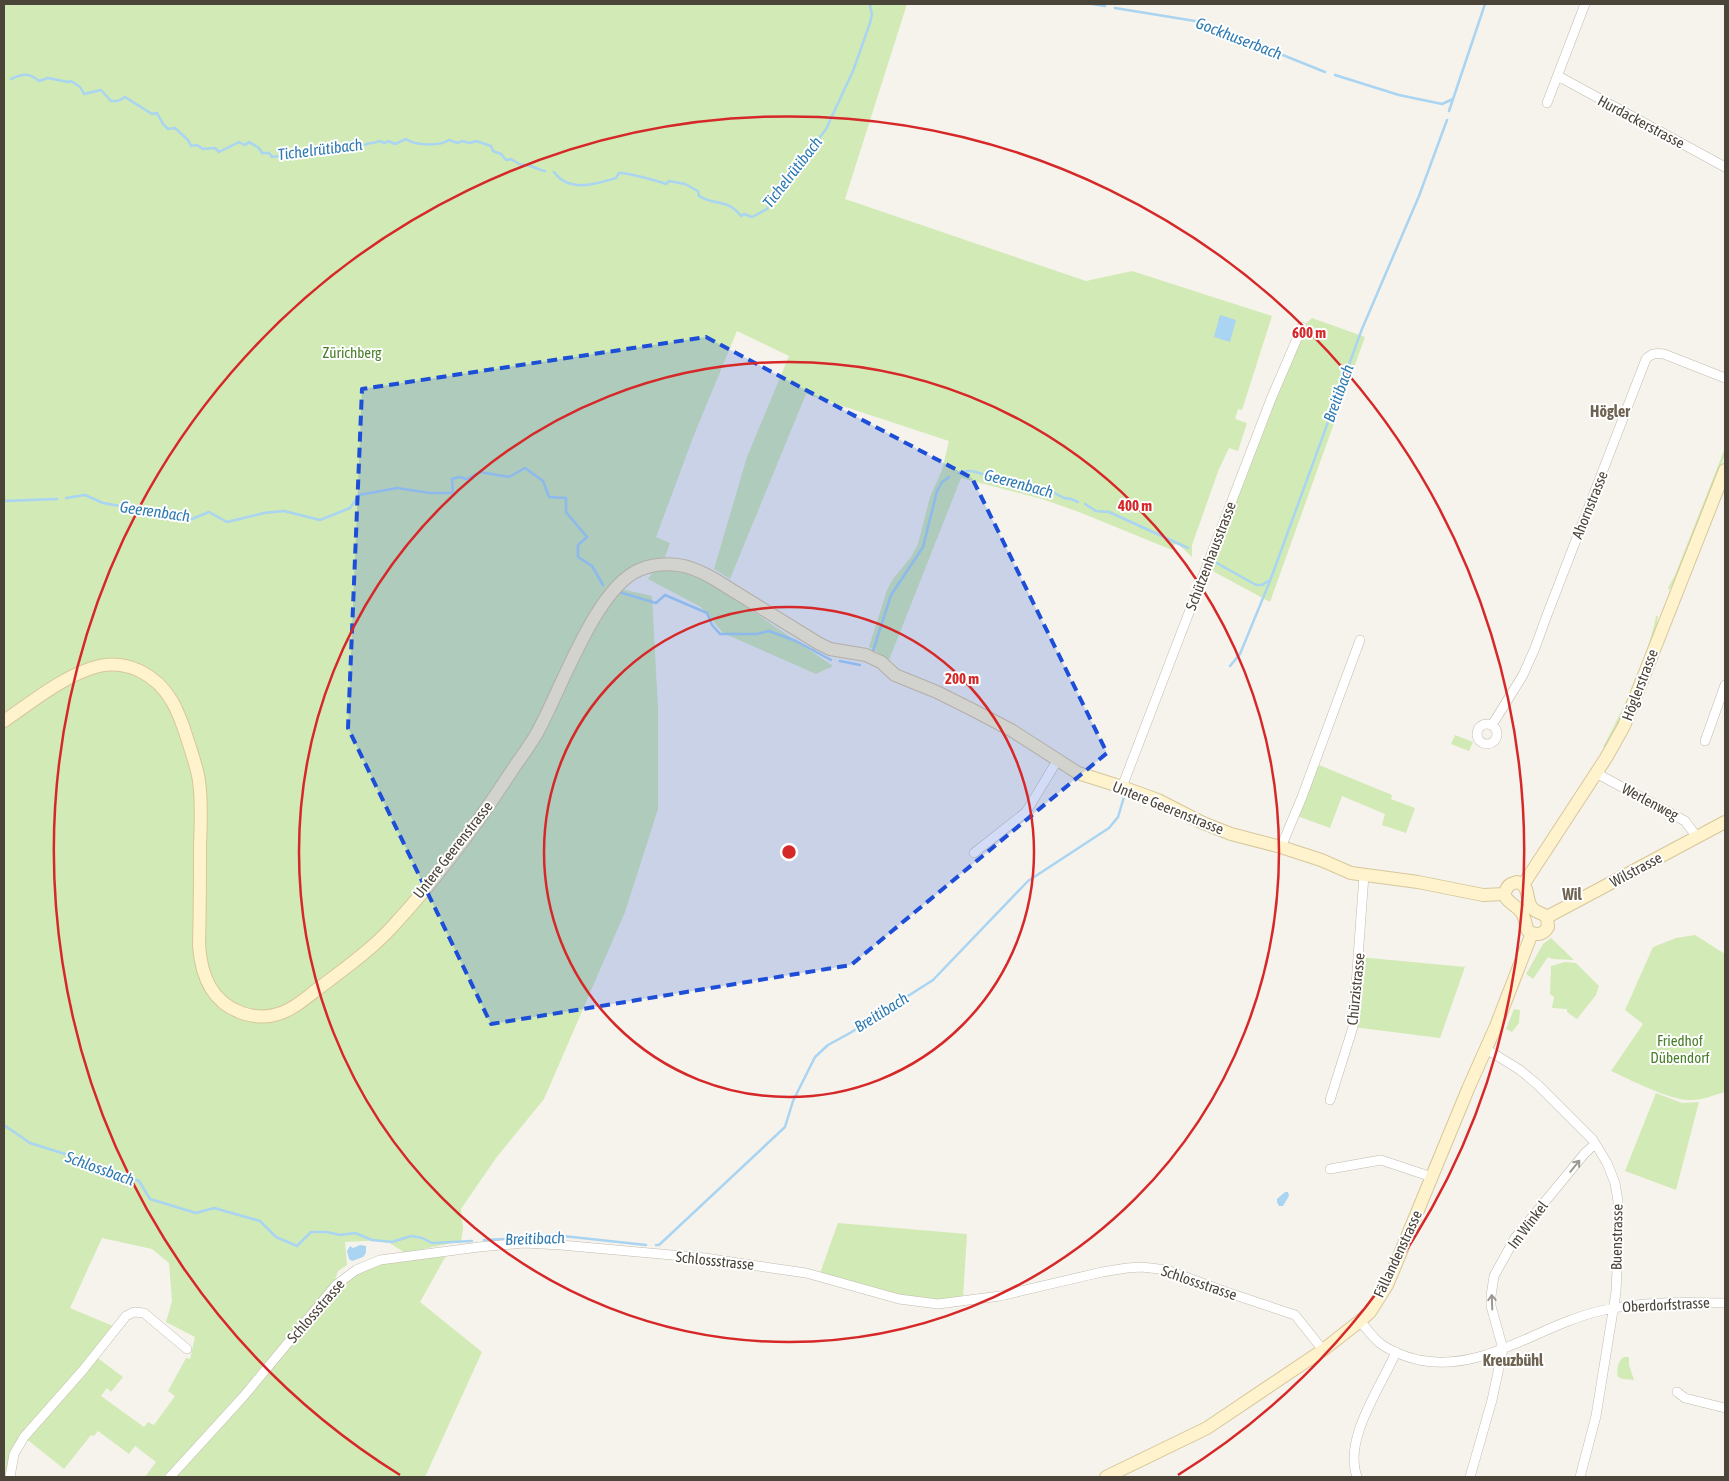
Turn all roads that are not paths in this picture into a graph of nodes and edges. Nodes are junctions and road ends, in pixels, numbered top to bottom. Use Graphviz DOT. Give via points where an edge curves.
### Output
graph roads {
  1 [pos="1585,4"];
  2 [pos="1558,76"];
  3 [pos="1547,103"];
  4 [pos="1725,167"];
  5 [pos="1302,327"];
  6 [pos="1725,378"];
  7 [pos="1725,470"];
  8 [pos="1360,640"];
  9 [pos="1725,686"];
  10 [pos="4,721"];
  11 [pos="1492,725"];
  12 [pos="1705,741"];
  13 [pos="1058,761"];
  14 [pos="1596,773"];
  15 [pos="1122,786"];
  16 [pos="1725,822"];
  17 [pos="1697,837"];
  18 [pos="1281,847"];
  19 [pos="974,853"];
  20 [pos="1364,875"];
  21 [pos="1523,885"];
  22 [pos="1505,894"];
  23 [pos="1547,917"];
  24 [pos="1532,933"];
  25 [pos="1486,1049"];
  26 [pos="1330,1100"];
  27 [pos="1595,1144"];
  28 [pos="1330,1169"];
  29 [pos="1432,1177"];
  30 [pos="1725,1303"];
  31 [pos="1612,1308"];
  32 [pos="1360,1321"];
  33 [pos="187,1349"];
  34 [pos="1503,1349"];
  35 [pos="1323,1350"];
  36 [pos="1396,1352"];
  37 [pos="1677,1392"];
  38 [pos="1725,1408"];
  39 [pos="10,1477"];
  40 [pos="170,1477"];
  41 [pos="1106,1477"];
  42 [pos="1356,1477"];
  43 [pos="1470,1477"];
  44 [pos="1580,1477"];
  1 -- 2 [label="street"];
  2 -- 3 [label="street"];
  2 -- 4 [label="street, Hurdackerstrasse"];
  5 -- 15 [label="street, Schützenhausstrasse"];
  6 -- 11 [label="street, Ahornstrasse" via="1664,354 1658,353 1646,359 1535,648 1523,675"];
  7 -- 14 [label="street, Höglerstrasse" via="1629,715"];
  8 -- 18 [label="street"];
  9 -- 12 [label="street"];
  10 -- 13 [label="street, Untere Geerenstrasse" via="60,684 99,666 134,669 150,677 164,690 182,721 199,783 199,945 204,976 210,989 225,1004 240,1012 262,1017 278,1014 297,1004 392,927 468,835 532,741 608,596 623,580 645,568 670,565 696,570 818,643 830,649 874,658 895,675 979,713"];
  13 -- 15 [label="street, Untere Geerenstrasse" via="1078,773"];
  13 -- 19 [label="street" via="1026,812"];
  14 -- 17 [label="street, Werlenweg" via="1685,821"];
  14 -- 21 [label="street, Höglerstrasse"];
  15 -- 18 [label="street, Untere Geerenstrasse" via="1223,831"];
  16 -- 17 [label="street, Wilstrasse"];
  17 -- 23 [label="street, Wilstrasse"];
  18 -- 20 [label="street, Untere Geerenstrasse" via="1344,871"];
  20 -- 22 [label="street, Untere Geerenstrasse" via="1483,895"];
  20 -- 26 [label="street, Chürzistrasse" via="1353,1027"];
  21 -- 22 [label="street" via="1511,884"];
  21 -- 23 [label="street" via="1530,906"];
  22 -- 24 [label="street" via="1521,912"];
  23 -- 24 [label="street" via="1544,932"];
  24 -- 25 [label="street, Fällandenstrasse"];
  25 -- 27 [label="street, Buenstrasse" via="1538,1085"];
  25 -- 29 [label="street, Fällandenstrasse"];
  27 -- 31 [label="street, Buenstrasse" via="1612,1174 1618,1201 1616,1292"];
  34 -- 27 [label="street, Im Winkel, one-way" via="1491,1306 1494,1276 1515,1238"];
  28 -- 29 [label="street" via="1381,1160"];
  29 -- 32 [label="street, Fällandenstrasse" via="1387,1285 1370,1312"];
  30 -- 31 [label="street, Oberdorfstrasse" via="1666,1302"];
  31 -- 34 [label="street, Oberdorfstrasse" via="1576,1318"];
  31 -- 44 [label="street, Buenstrasse" via="1596,1416"];
  32 -- 35 [label="street, Fällandenstrasse"];
  32 -- 36 [label="street, Oberdorfstrasse" via="1381,1344"];
  33 -- 39 [label="street" via="144,1313 134,1312 126,1316 24,1437 14,1454"];
  34 -- 36 [label="street, Oberdorfstrasse" via="1470,1360 1446,1362 1426,1361"];
  34 -- 43 [label="street"];
  35 -- 40 [label="street, Schlossstrasse" via="1295,1315 1158,1268 1127,1268 1000,1296 938,1304 898,1299 806,1273 705,1258 524,1243 479,1247 380,1260 344,1278"];
  35 -- 41 [label="street, Fällandenstrasse" via="1207,1428"];
  36 -- 42 [label="street" via="1356,1439 1353,1454"];
  37 -- 38 [label="street" via="1685,1398"];
}
